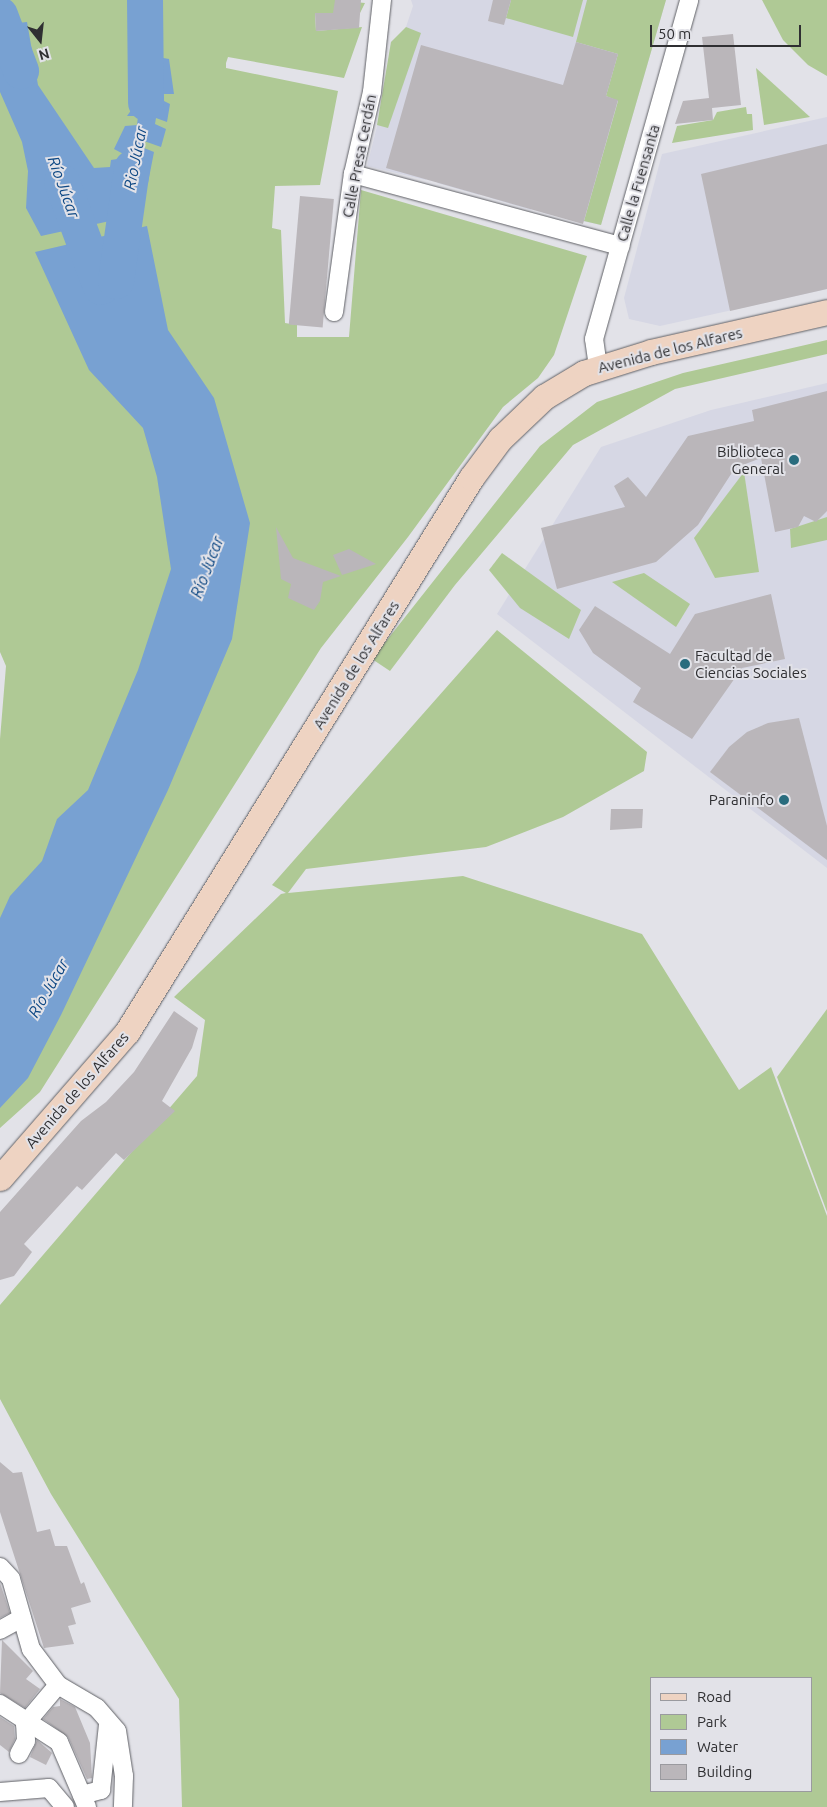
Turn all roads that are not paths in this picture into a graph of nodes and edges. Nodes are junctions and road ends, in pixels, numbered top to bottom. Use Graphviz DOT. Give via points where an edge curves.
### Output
graph roads {
  1 [pos="382,0"];
  2 [pos="689,0"];
  3 [pos="354,174"];
  4 [pos="620,246"];
  5 [pos="334,312"];
  6 [pos="827,312"];
  7 [pos="598,367"];
  8 [pos="0,1178"];
  9 [pos="0,1567"];
  10 [pos="22,1618"];
  11 [pos="0,1630"];
  12 [pos="58,1685"];
  13 [pos="0,1704"];
  14 [pos="108,1717"];
  15 [pos="25,1724"];
  16 [pos="19,1754"];
  17 [pos="0,1792"];
  18 [pos="85,1801"];
  19 [pos="65,1807"];
  20 [pos="123,1807"];
  1 -- 3 [label="street, Calle Presa Cerdán" via="372,92"];
  2 -- 4 [label="street, Calle la Fuensanta"];
  3 -- 4 [label="street"];
  3 -- 5 [label="street, Calle Presa Cerdán"];
  4 -- 7 [label="street, Calle la Fuensanta" via="594,339"];
  6 -- 7 [label="street, Avenida de los Alfares"];
  7 -- 8 [label="street, Avenida de los Alfares" via="544,397 484,458 127,1032"];
  9 -- 10 [label="street" via="11,1580"];
  10 -- 11 [label="street"];
  10 -- 12 [label="street" via="31,1649"];
  12 -- 14 [label="street"];
  12 -- 15 [label="street"];
  13 -- 15 [label="street"];
  14 -- 18 [label="street" via="101,1790"];
  14 -- 20 [label="street" via="117,1731 124,1776"];
  15 -- 16 [label="street" via="26,1741"];
  15 -- 18 [label="street" via="59,1742"];
  17 -- 19 [label="street" via="49,1788"];
}
